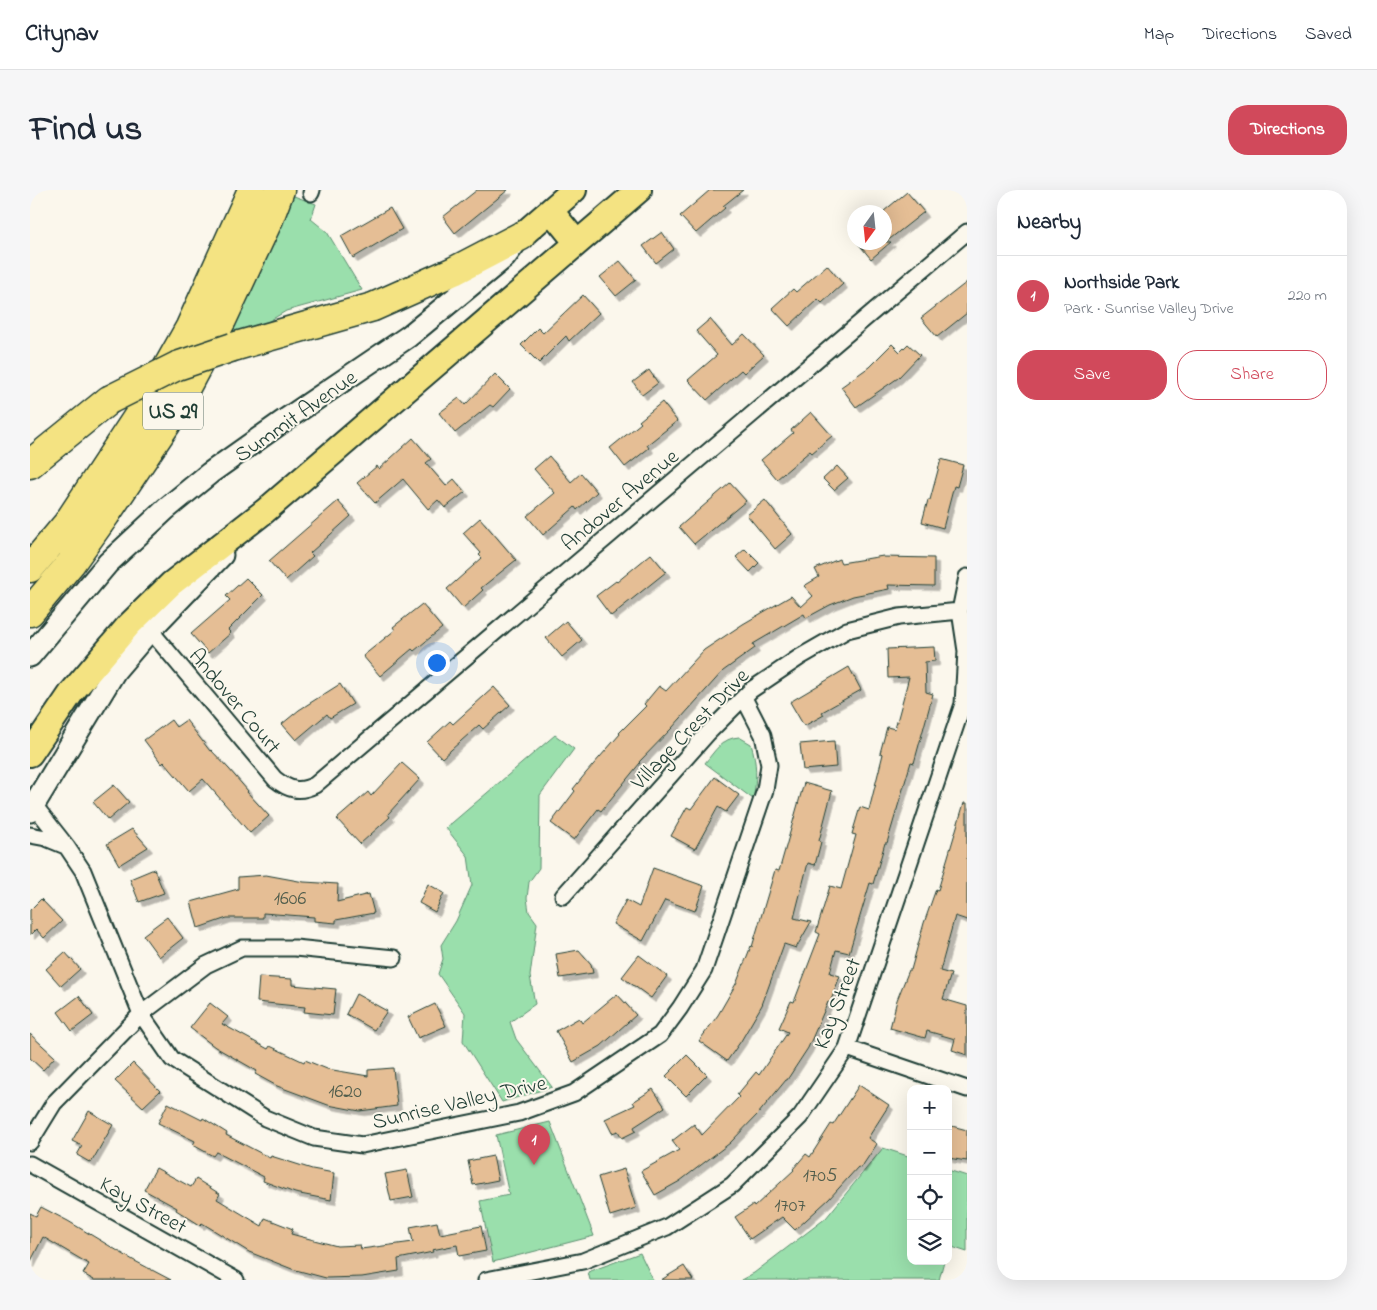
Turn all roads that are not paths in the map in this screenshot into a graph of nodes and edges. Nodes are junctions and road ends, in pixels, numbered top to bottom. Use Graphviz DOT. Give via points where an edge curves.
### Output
graph roads {
  1 [pos="252,190"];
  2 [pos="280,190"];
  3 [pos="574,190"];
  4 [pos="639,190"];
  5 [pos="551,211"];
  6 [pos="967,232"];
  7 [pos="520,236"];
  8 [pos="577,243"];
  9 [pos="32,462"];
  10 [pos="265,511"];
  11 [pos="30,568"];
  12 [pos="967,577"];
  13 [pos="960,611"];
  14 [pos="30,612"];
  15 [pos="150,630"];
  16 [pos="30,656"];
  17 [pos="744,698"];
  18 [pos="30,754"];
  19 [pos="295,790"];
  20 [pos="32,808"];
  21 [pos="30,835"];
  22 [pos="67,847"];
  23 [pos="563,896"];
  24 [pos="394,958"];
  25 [pos="141,1014"];
  26 [pos="847,1048"];
  27 [pos="967,1089"];
  28 [pos="30,1142"];
  29 [pos="30,1164"];
  30 [pos="236,1280"];
  31 [pos="486,1280"];
  1 -- 11 [label="highway, US 29" via="190,327 150,398 67,524"];
  2 -- 14 [label="highway, US 29" via="222,320 167,423 71,563"];
  3 -- 5 [label="main road, Summit Avenue"];
  4 -- 8 [label="main road, Summit Avenue"];
  5 -- 7 [label="main road, Summit Avenue"];
  5 -- 8 [label="main road"];
  6 -- 19 [label="street, Andover Avenue" via="315,785"];
  7 -- 9 [label="highway, bridge" via="454,271 373,306 177,366 109,400"];
  7 -- 16 [label="main road, Summit Avenue" via="505,257 409,336 210,473 166,509 108,563"];
  8 -- 10 [label="main road, Summit Avenue"];
  10 -- 15 [label="main road, Summit Avenue"];
  10 -- 18 [label="main road, Summit Avenue" via="171,584 129,625 72,692"];
  12 -- 13 [label="street, Kay Street"];
  13 -- 17 [label="street, Village Crest Drive" via="898,617 848,630 800,657"];
  13 -- 26 [label="street, Kay Street" via="966,651 963,704"];
  15 -- 19 [label="street, Andover Court" via="275,779"];
  15 -- 20 [label="main road, Summit Avenue" via="116,671"];
  17 -- 23 [label="street, Village Crest Drive" via="708,733"];
  17 -- 25 [label="street, Sunrise Valley Drive" via="763,736 769,765 765,790 704,970 660,1034 574,1093 519,1113 362,1145 314,1138 265,1118 172,1059"];
  20 -- 22 [label="street, Sunrise Valley Drive"];
  21 -- 22 [label="street"];
  22 -- 25 [label="street, Sunrise Valley Drive" via="83,871"];
  24 -- 25 [label="street" via="295,948 242,948 206,965"];
  25 -- 28 [label="street" via="54,1103"];
  26 -- 27 [label="street"];
  26 -- 31 [label="street, Kay Street" via="800,1117 732,1185 667,1227 583,1261"];
  29 -- 30 [label="street, Kay Street"];
}
